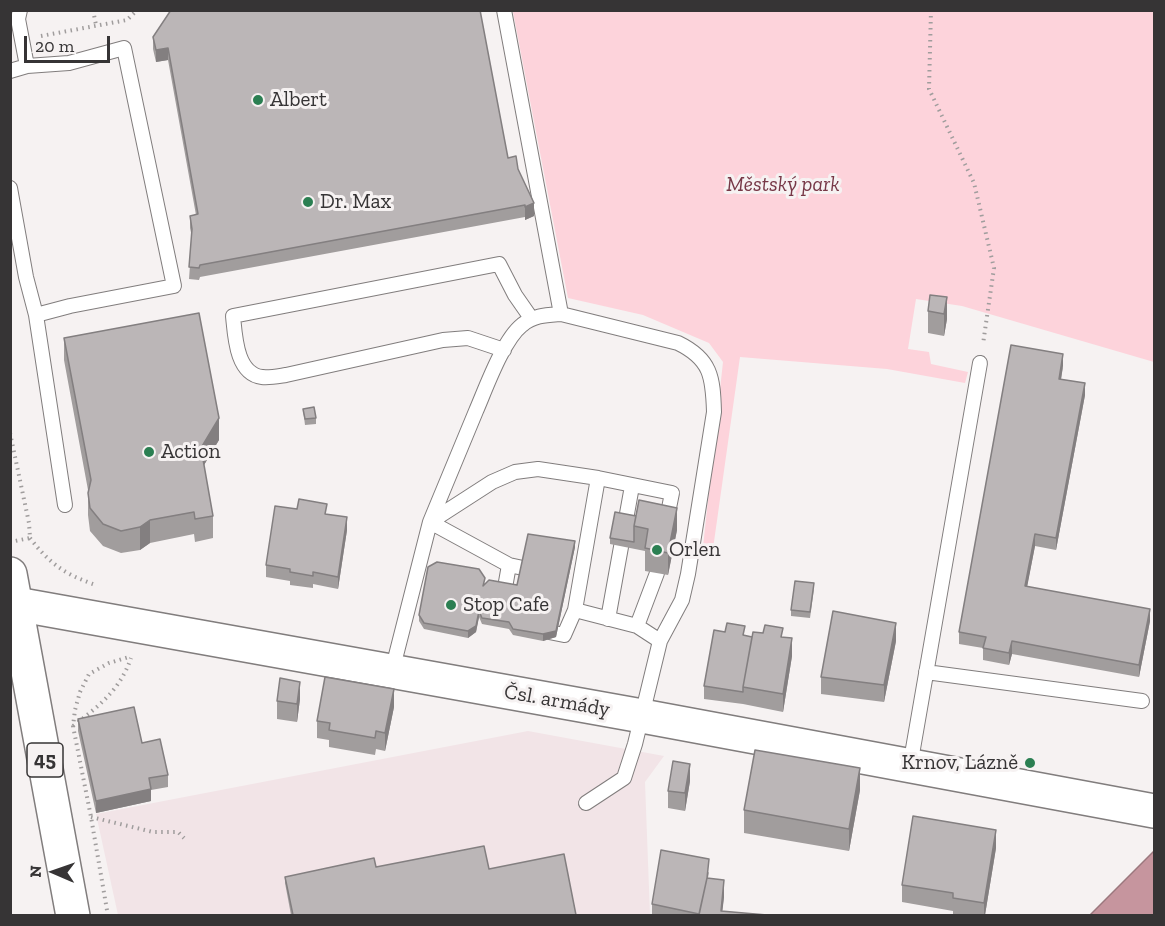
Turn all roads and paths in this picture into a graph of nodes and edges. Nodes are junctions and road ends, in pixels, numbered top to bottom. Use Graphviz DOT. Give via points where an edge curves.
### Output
graph roads {
  1 [pos="20,10"];
  2 [pos="93,10"];
  3 [pos="137,10"];
  4 [pos="504,10"];
  5 [pos="931,10"];
  6 [pos="96,25"];
  7 [pos="21,40"];
  8 [pos="27,66"];
  9 [pos="10,71"];
  10 [pos="10,188"];
  11 [pos="561,314"];
  12 [pos="36,315"];
  13 [pos="531,318"];
  14 [pos="504,350"];
  15 [pos="980,363"];
  16 [pos="10,433"];
  17 [pos="598,478"];
  18 [pos="632,486"];
  19 [pos="65,505"];
  20 [pos="430,522"];
  21 [pos="666,528"];
  22 [pos="30,538"];
  23 [pos="10,542"];
  24 [pos="509,565"];
  25 [pos="657,573"];
  26 [pos="550,574"];
  27 [pos="96,585"];
  28 [pos="13,589"];
  29 [pos="575,610"];
  30 [pos="501,611"];
  31 [pos="608,619"];
  32 [pos="520,626"];
  33 [pos="637,626"];
  34 [pos="660,641"];
  35 [pos="392,671"];
  36 [pos="926,672"];
  37 [pos="1142,701"];
  38 [pos="642,716"];
  39 [pos="74,726"];
  40 [pos="910,766"];
  41 [pos="586,803"];
  42 [pos="1155,811"];
  43 [pos="91,817"];
  44 [pos="184,838"];
  45 [pos="73,915"];
  46 [pos="108,915"];
  1 -- 7 [label="lane"];
  2 -- 6 [label="path"];
  3 -- 6 [label="path" via="127,20"];
  4 -- 11 [label="lane"];
  5 -- 15 [label="path" via="929,89 974,183 994,268"];
  6 -- 7 [label="path"];
  7 -- 8 [label="lane"];
  8 -- 9 [label="lane"];
  8 -- 12 [label="lane" via="69,63 124,48 174,286"];
  10 -- 12 [label="lane"];
  11 -- 13 [label="lane"];
  11 -- 34 [label="lane" via="678,343 704,362 710,377 714,412 688,574 682,600"];
  12 -- 19 [label="lane"];
  13 -- 14 [label="lane" via="519,327"];
  13 -- 14 [label="lane" via="499,264 233,316 241,359 249,372 261,377 286,375 443,340 468,338"];
  14 -- 20 [label="lane"];
  15 -- 36 [label="lane"];
  16 -- 22 [label="path"];
  17 -- 18 [label="lane"];
  17 -- 20 [label="lane" via="538,469 515,472"];
  17 -- 29 [label="lane" via="575,579"];
  18 -- 21 [label="lane" via="672,493"];
  18 -- 31 [label="lane"];
  20 -- 24 [label="lane"];
  20 -- 35 [label="lane"];
  22 -- 23 [label="path"];
  22 -- 27 [label="path" via="53,563 75,578"];
  24 -- 26 [label="lane"];
  24 -- 30 [label="lane"];
  25 -- 33 [label="lane"];
  28 -- 35 [label="main road, Čsl. armády"];
  28 -- 45 [label="main road, 45"];
  29 -- 31 [label="lane"];
  29 -- 32 [label="lane" via="564,635"];
  31 -- 33 [label="lane"];
  33 -- 34 [label="lane"];
  34 -- 38 [label="lane"];
  35 -- 38 [label="main road, Čsl. armády"];
  36 -- 37 [label="lane"];
  36 -- 40 [label="lane"];
  38 -- 40 [label="main road, Čsl. armády"];
  38 -- 41 [label="lane" via="624,778"];
  39 -- 39 [label="path" via="113,692 131,657 89,674 80,692"];
  39 -- 43 [label="path"];
  40 -- 42 [label="main road, Čsl. armády"];
  43 -- 44 [label="path" via="153,832 178,832"];
  43 -- 46 [label="path"];
}
